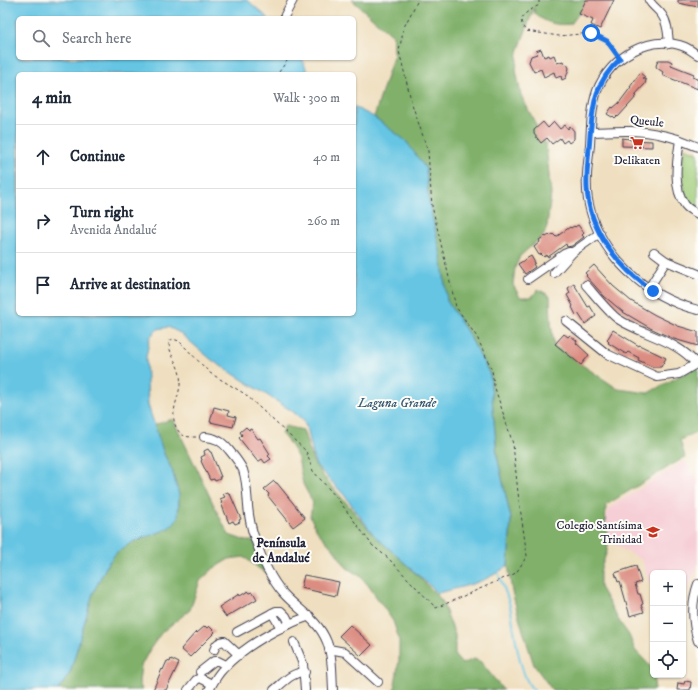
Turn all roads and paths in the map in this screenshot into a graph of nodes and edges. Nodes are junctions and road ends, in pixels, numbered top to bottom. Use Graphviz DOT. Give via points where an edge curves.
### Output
graph roads {
  1 [pos="293,0"];
  2 [pos="418,0"];
  3 [pos="539,0"];
  4 [pos="649,0"];
  5 [pos="285,15"];
  6 [pos="668,44"];
  7 [pos="688,48"];
  8 [pos="698,49"];
  9 [pos="698,55"];
  10 [pos="620,59"];
  11 [pos="288,60"];
  12 [pos="280,72"];
  13 [pos="591,132"];
  14 [pos="680,140"];
  15 [pos="698,146"];
  16 [pos="698,214"];
  17 [pos="600,233"];
  18 [pos="572,252"];
  19 [pos="654,252"];
  20 [pos="666,261"];
  21 [pos="554,273"];
  22 [pos="698,274"];
  23 [pos="528,279"];
  24 [pos="586,285"];
  25 [pos="649,288"];
  26 [pos="698,310"];
  27 [pos="566,321"];
  28 [pos="697,363"];
  29 [pos="204,438"];
  30 [pos="698,584"];
  31 [pos="272,613"];
  32 [pos="310,616"];
  33 [pos="290,624"];
  34 [pos="281,628"];
  35 [pos="237,632"];
  36 [pos="698,641"];
  37 [pos="294,642"];
  38 [pos="329,649"];
  39 [pos="214,650"];
  40 [pos="238,655"];
  41 [pos="226,665"];
  42 [pos="200,672"];
  43 [pos="305,672"];
  44 [pos="378,682"];
  45 [pos="211,687"];
  46 [pos="188,690"];
  47 [pos="274,690"];
  48 [pos="305,690"];
  49 [pos="333,690"];
  1 -- 5 [label="street"];
  2 -- 29 [label="path" via="404,28 399,51 412,104 428,151 432,206 456,306 477,337 492,370 494,385 513,444 527,556 516,573 436,608 372,544 313,471 306,451 245,394 210,373 179,341 173,339 169,341 169,346 180,377 174,423 185,437"];
  3 -- 10 [label="path" via="539,5 524,14 520,22 526,31 559,36 591,33 607,41"];
  4 -- 6 [label="street" via="665,20"];
  6 -- 7 [label="street"];
  6 -- 10 [label="street" via="643,47"];
  7 -- 8 [label="street"];
  7 -- 9 [label="street"];
  10 -- 13 [label="street" via="604,77 597,92"];
  11 -- 12 [label="path"];
  13 -- 14 [label="street, Queule" via="643,132"];
  13 -- 17 [label="street" via="586,185 590,207"];
  14 -- 15 [label="street, Queule"];
  14 -- 16 [label="street" via="677,172 680,192 685,206"];
  17 -- 18 [label="street"];
  17 -- 25 [label="street" via="618,262"];
  18 -- 21 [label="street"];
  18 -- 23 [label="street" via="564,254"];
  19 -- 20 [label="street"];
  20 -- 22 [label="street"];
  20 -- 25 [label="street"];
  24 -- 28 [label="street" via="617,319 680,350"];
  25 -- 26 [label="street" via="672,301"];
  27 -- 28 [label="street" via="607,354 657,377 679,374"];
  29 -- 32 [label="street" via="217,439 236,458 247,486 250,520 261,554 279,588"];
  30 -- 36 [label="street" via="693,613"];
  31 -- 33 [label="street" via="281,611"];
  31 -- 34 [label="street"];
  31 -- 35 [label="street"];
  32 -- 33 [label="street"];
  32 -- 38 [label="street" via="321,629"];
  33 -- 34 [label="street"];
  34 -- 40 [label="street"];
  37 -- 43 [label="street"];
  38 -- 44 [label="street" via="345,652"];
  38 -- 49 [label="street"];
  39 -- 40 [label="street" via="216,645 224,641"];
  40 -- 41 [label="street"];
  41 -- 42 [label="street" via="214,660"];
  41 -- 45 [label="street"];
  43 -- 47 [label="street" via="293,674"];
  43 -- 48 [label="street"];
  45 -- 46 [label="street" via="200,678"];
}
